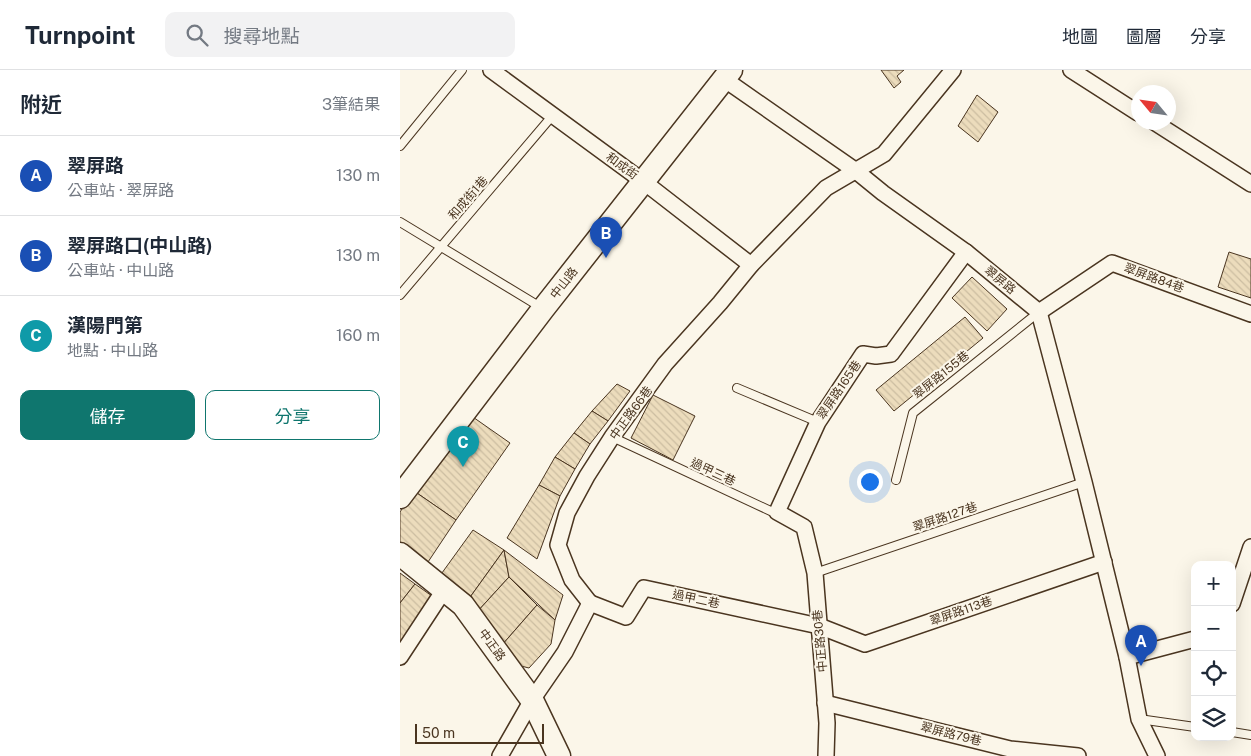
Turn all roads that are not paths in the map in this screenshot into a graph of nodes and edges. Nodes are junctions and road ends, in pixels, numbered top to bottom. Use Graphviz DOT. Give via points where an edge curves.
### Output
graph roads {
  1 [pos="462,70"];
  2 [pos="491,70"];
  3 [pos="952,70"];
  4 [pos="1071,70"];
  5 [pos="727,74"];
  6 [pos="1131,109"];
  7 [pos="553,115"];
  8 [pos="1167,130"];
  9 [pos="400,146"];
  10 [pos="856,171"];
  11 [pos="644,182"];
  12 [pos="1251,184"];
  13 [pos="400,222"];
  14 [pos="441,247"];
  15 [pos="966,252"];
  16 [pos="751,264"];
  17 [pos="400,295"];
  18 [pos="544,309"];
  19 [pos="1039,312"];
  20 [pos="1251,314"];
  21 [pos="737,388"];
  22 [pos="818,422"];
  23 [pos="612,437"];
  24 [pos="896,480"];
  25 [pos="1084,482"];
  26 [pos="400,497"];
  27 [pos="804,526"];
  28 [pos="1251,547"];
  29 [pos="400,554"];
  30 [pos="1104,562"];
  31 [pos="814,573"];
  32 [pos="444,590"];
  33 [pos="1236,592"];
  34 [pos="590,603"];
  35 [pos="819,626"];
  36 [pos="1191,640"];
  37 [pos="1127,657"];
  38 [pos="400,658"];
  39 [pos="532,700"];
  40 [pos="825,703"];
  41 [pos="1139,718"];
  42 [pos="1191,726"];
  43 [pos="1236,733"];
  44 [pos="1251,735"];
  45 [pos="1152,755"];
  46 [pos="500,756"];
  47 [pos="559,756"];
  48 [pos="826,756"];
  49 [pos="1078,756"];
  1 -- 9 [label="lane"];
  2 -- 7 [label="street, 和成街"];
  3 -- 10 [label="street" via="884,154"];
  4 -- 6 [label="street"];
  5 -- 10 [label="street, 翠屏路"];
  5 -- 11 [label="main road, 中山路"];
  7 -- 11 [label="street, 和成街"];
  7 -- 14 [label="lane, 和成街1巷"];
  8 -- 12 [label="street"];
  10 -- 15 [label="street, 翠屏路"];
  10 -- 16 [label="street, 中正路66巷" via="826,188"];
  11 -- 16 [label="street, 和成街"];
  11 -- 18 [label="main road, 中山路"];
  13 -- 14 [label="lane"];
  14 -- 17 [label="lane, 和成街1巷"];
  14 -- 18 [label="lane"];
  15 -- 19 [label="street, 翠屏路"];
  15 -- 22 [label="street, 翠屏路165巷" via="891,354 863,354"];
  16 -- 23 [label="street, 中正路66巷" via="666,364"];
  18 -- 26 [label="main road, 中山路"];
  19 -- 20 [label="street, 翠屏路84巷" via="1112,263"];
  19 -- 24 [label="lane, 翠屏路155巷" via="913,413"];
  19 -- 25 [label="street"];
  21 -- 22 [label="lane"];
  22 -- 27 [label="street, 翠屏路165巷" via="777,512"];
  23 -- 27 [label="lane, 過甲三巷"];
  23 -- 34 [label="street, 中正路66巷" via="567,513 558,545 572,580"];
  25 -- 30 [label="street"];
  25 -- 31 [label="lane, 翠屏路127巷"];
  27 -- 31 [label="street, 中正路30巷"];
  28 -- 33 [label="street"];
  29 -- 32 [label="main road, 中正路"];
  30 -- 35 [label="street, 翠屏路113巷" via="865,644"];
  30 -- 37 [label="street"];
  31 -- 35 [label="street, 中正路30巷"];
  32 -- 38 [label="street"];
  32 -- 39 [label="main road, 中正路" via="463,606"];
  34 -- 35 [label="street, 過甲二巷" via="626,617 644,588"];
  34 -- 39 [label="street" via="565,652"];
  35 -- 40 [label="street, 中正路30巷"];
  36 -- 37 [label="street"];
  37 -- 41 [label="street"];
  39 -- 46 [label="street"];
  39 -- 47 [label="main road, 中正路"];
  40 -- 48 [label="street, 中正路30巷"];
  40 -- 49 [label="street, 翠屏路79巷" via="1010,748"];
  41 -- 42 [label="lane"];
  41 -- 45 [label="street"];
  43 -- 44 [label="lane"];
}
